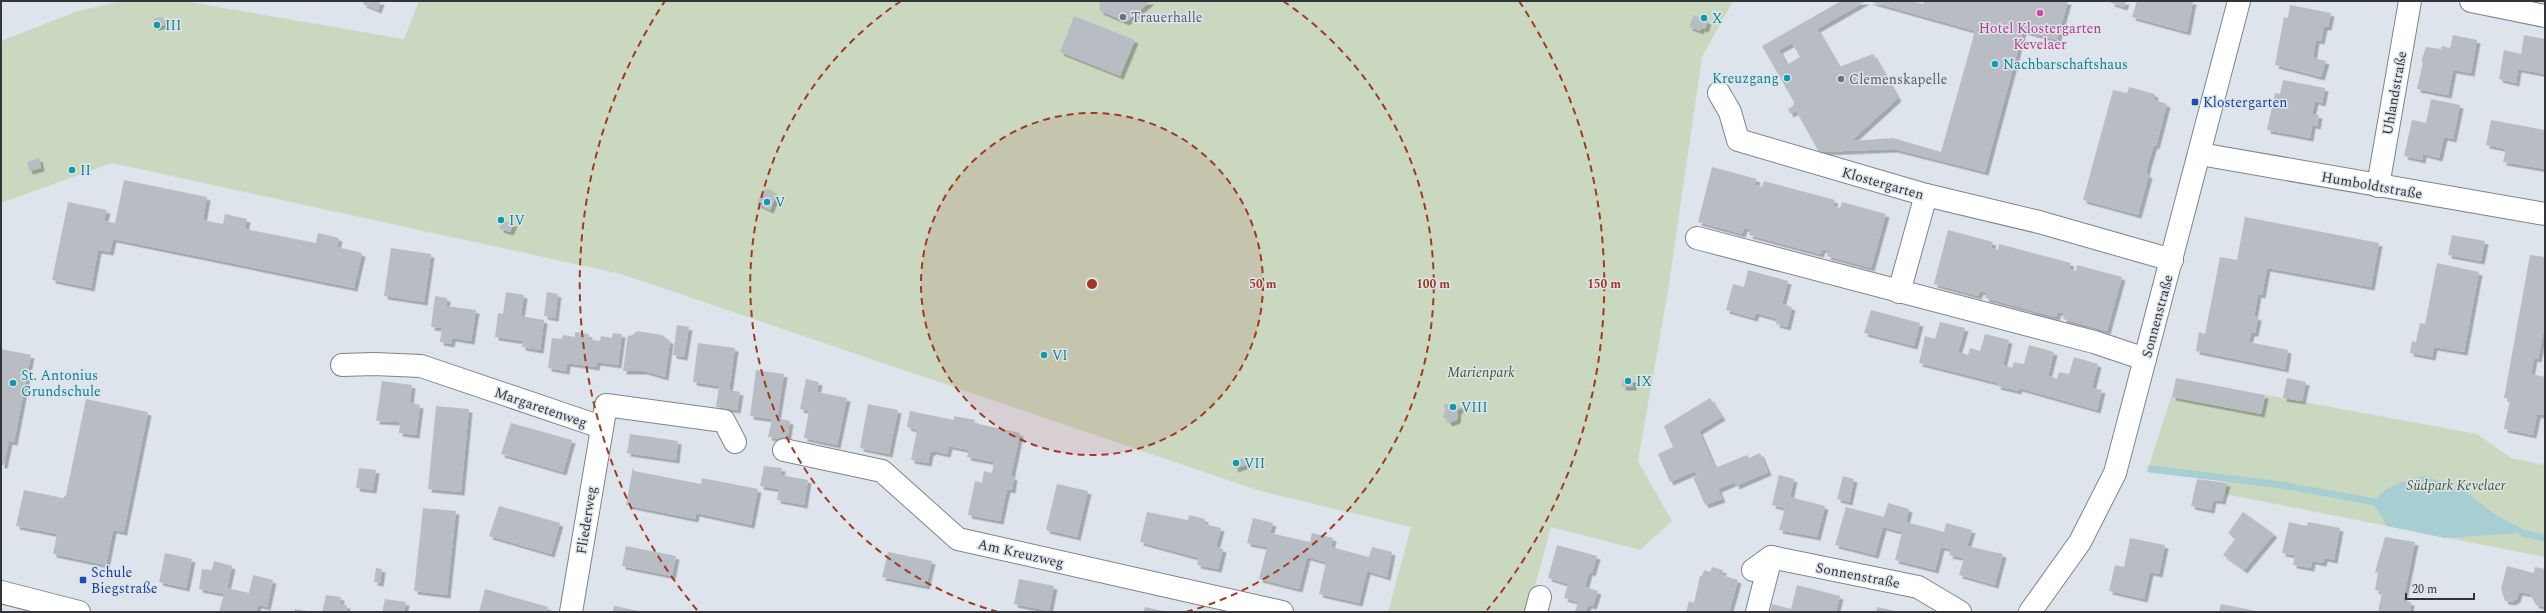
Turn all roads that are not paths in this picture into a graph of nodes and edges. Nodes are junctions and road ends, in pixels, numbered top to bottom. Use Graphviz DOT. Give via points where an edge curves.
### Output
graph roads {
  1 [pos="2239,1"];
  2 [pos="2410,1"];
  3 [pos="2471,1"];
  4 [pos="2545,16"];
  5 [pos="1719,93"];
  6 [pos="2200,154"];
  7 [pos="2378,186"];
  8 [pos="1926,195"];
  9 [pos="2545,214"];
  10 [pos="1697,238"];
  11 [pos="2172,260"];
  12 [pos="1899,292"];
  13 [pos="2145,359"];
  14 [pos="342,365"];
  15 [pos="601,427"];
  16 [pos="735,442"];
  17 [pos="784,450"];
  18 [pos="1771,557"];
  19 [pos="1754,570"];
  20 [pos="1,592"];
  21 [pos="79,612"];
  22 [pos="571,612"];
  23 [pos="1282,612"];
  24 [pos="1757,612"];
  25 [pos="1960,612"];
  26 [pos="2030,612"];
  1 -- 6 [label="street, Sonnenstraße"];
  2 -- 7 [label="street, Uhlandstraße"];
  3 -- 4 [label="street"];
  5 -- 8 [label="street, Klostergarten" via="1730,112 1738,140"];
  6 -- 7 [label="street, Humboldtstraße"];
  6 -- 11 [label="street, Sonnenstraße"];
  7 -- 9 [label="street, Humboldtstraße"];
  8 -- 11 [label="street, Klostergarten" via="2039,222"];
  8 -- 12 [label="street"];
  10 -- 12 [label="street"];
  11 -- 13 [label="street, Sonnenstraße"];
  12 -- 13 [label="street" via="2094,342"];
  13 -- 26 [label="street, Sonnenstraße" via="2115,473 2080,542"];
  14 -- 15 [label="street, Margaretenweg" via="421,366"];
  15 -- 16 [label="street, Margaretenweg" via="606,405 724,421"];
  15 -- 22 [label="street, Fliederweg"];
  17 -- 23 [label="street, Am Kreuzweg" via="882,471 958,539"];
  18 -- 19 [label="street"];
  18 -- 24 [label="street"];
  18 -- 25 [label="street, Sonnenstraße" via="1918,587"];
  20 -- 21 [label="street"];
}
